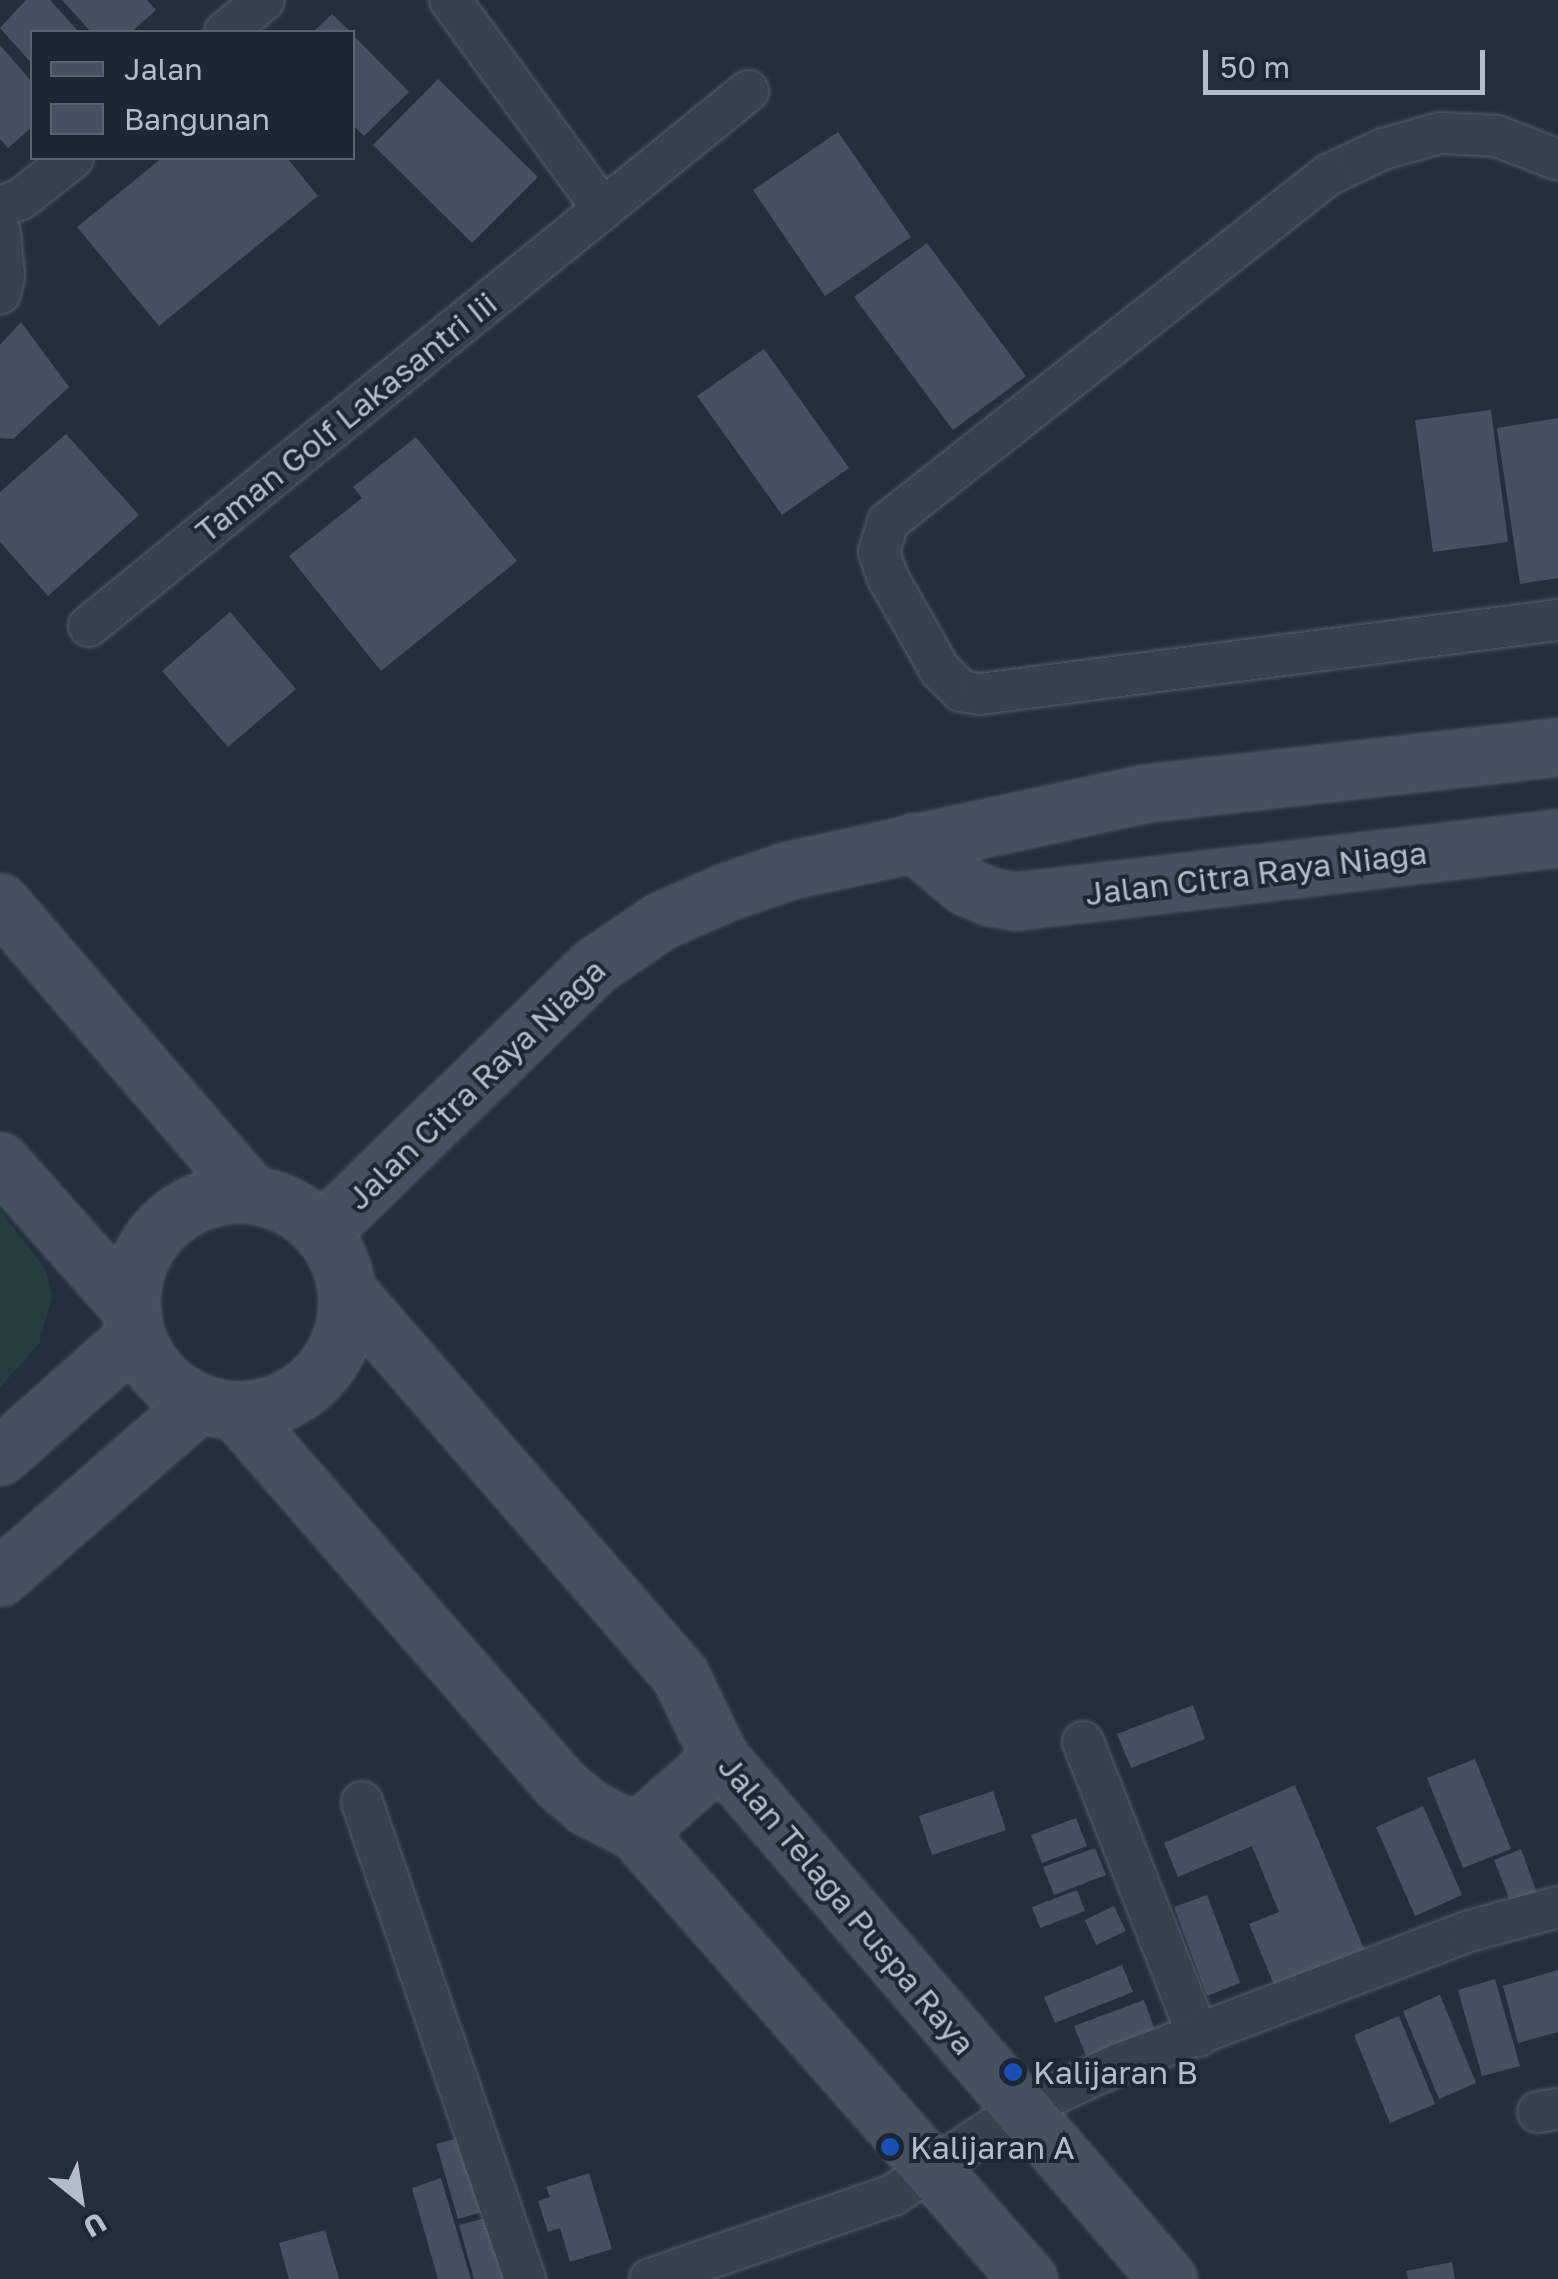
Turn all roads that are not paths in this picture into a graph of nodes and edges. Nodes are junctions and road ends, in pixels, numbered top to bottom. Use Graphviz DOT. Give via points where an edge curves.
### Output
graph roads {
  1 [pos="264,0"];
  2 [pos="450,0"];
  3 [pos="227,30"];
  4 [pos="748,91"];
  5 [pos="70,160"];
  6 [pos="1558,160"];
  7 [pos="0,207"];
  8 [pos="603,208"];
  9 [pos="0,233"];
  10 [pos="0,294"];
  11 [pos="1558,620"];
  12 [pos="89,626"];
  13 [pos="1558,747"];
  14 [pos="1558,838"];
  15 [pos="913,842"];
  16 [pos="0,902"];
  17 [pos="0,1161"];
  18 [pos="251,1194"];
  19 [pos="322,1231"];
  20 [pos="348,1292"];
  21 [pos="133,1322"];
  22 [pos="217,1407"];
  23 [pos="0,1456"];
  24 [pos="0,1577"];
  25 [pos="1083,1742"];
  26 [pos="720,1758"];
  27 [pos="362,1802"];
  28 [pos="636,1832"];
  29 [pos="1558,1907"];
  30 [pos="1198,2036"];
  31 [pos="1020,2110"];
  32 [pos="930,2168"];
  33 [pos="525,2279"];
  34 [pos="650,2279"];
  35 [pos="1028,2279"];
  36 [pos="1168,2279"];
  1 -- 3 [label="street"];
  2 -- 8 [label="street"];
  4 -- 8 [label="street, Taman Golf Lakasantri Iii"];
  5 -- 7 [label="street"];
  6 -- 11 [label="street" via="1497,136 1440,134 1383,149 1328,175 888,522 879,552 940,670 961,691 980,694"];
  8 -- 12 [label="street, Taman Golf Lakasantri Iii"];
  9 -- 10 [label="street"];
  13 -- 15 [label="main road, Jalan Citra Raya Niaga" via="1146,793"];
  14 -- 15 [label="main road, Jalan Citra Raya Niaga" via="1017,900 965,886"];
  15 -- 19 [label="main road, Jalan Citra Raya Niaga" via="790,870 660,922 596,965"];
  16 -- 18 [label="main road"];
  17 -- 21 [label="main road"];
  18 -- 19 [label="main road" via="278,1201"];
  18 -- 21 [label="main road" via="205,1201 164,1224 133,1277"];
  19 -- 20 [label="main road"];
  20 -- 22 [label="main road" via="336,1351 319,1376 266,1407"];
  20 -- 26 [label="main road, Jalan Telaga Puspa Raya" via="680,1675"];
  21 -- 22 [label="main road" via="149,1365 171,1388"];
  21 -- 23 [label="main road"];
  22 -- 24 [label="main road"];
  22 -- 28 [label="main road" via="560,1784"];
  25 -- 30 [label="street"];
  26 -- 28 [label="main road"];
  26 -- 31 [label="main road, Jalan Telaga Puspa Raya"];
  27 -- 33 [label="street"];
  28 -- 32 [label="main road"];
  29 -- 30 [label="street" via="1470,1931"];
  30 -- 31 [label="street"];
  31 -- 32 [label="street"];
  31 -- 36 [label="main road, Jalan Telaga Puspa Raya"];
  32 -- 34 [label="street" via="893,2195 836,2218"];
  32 -- 35 [label="main road"];
}
